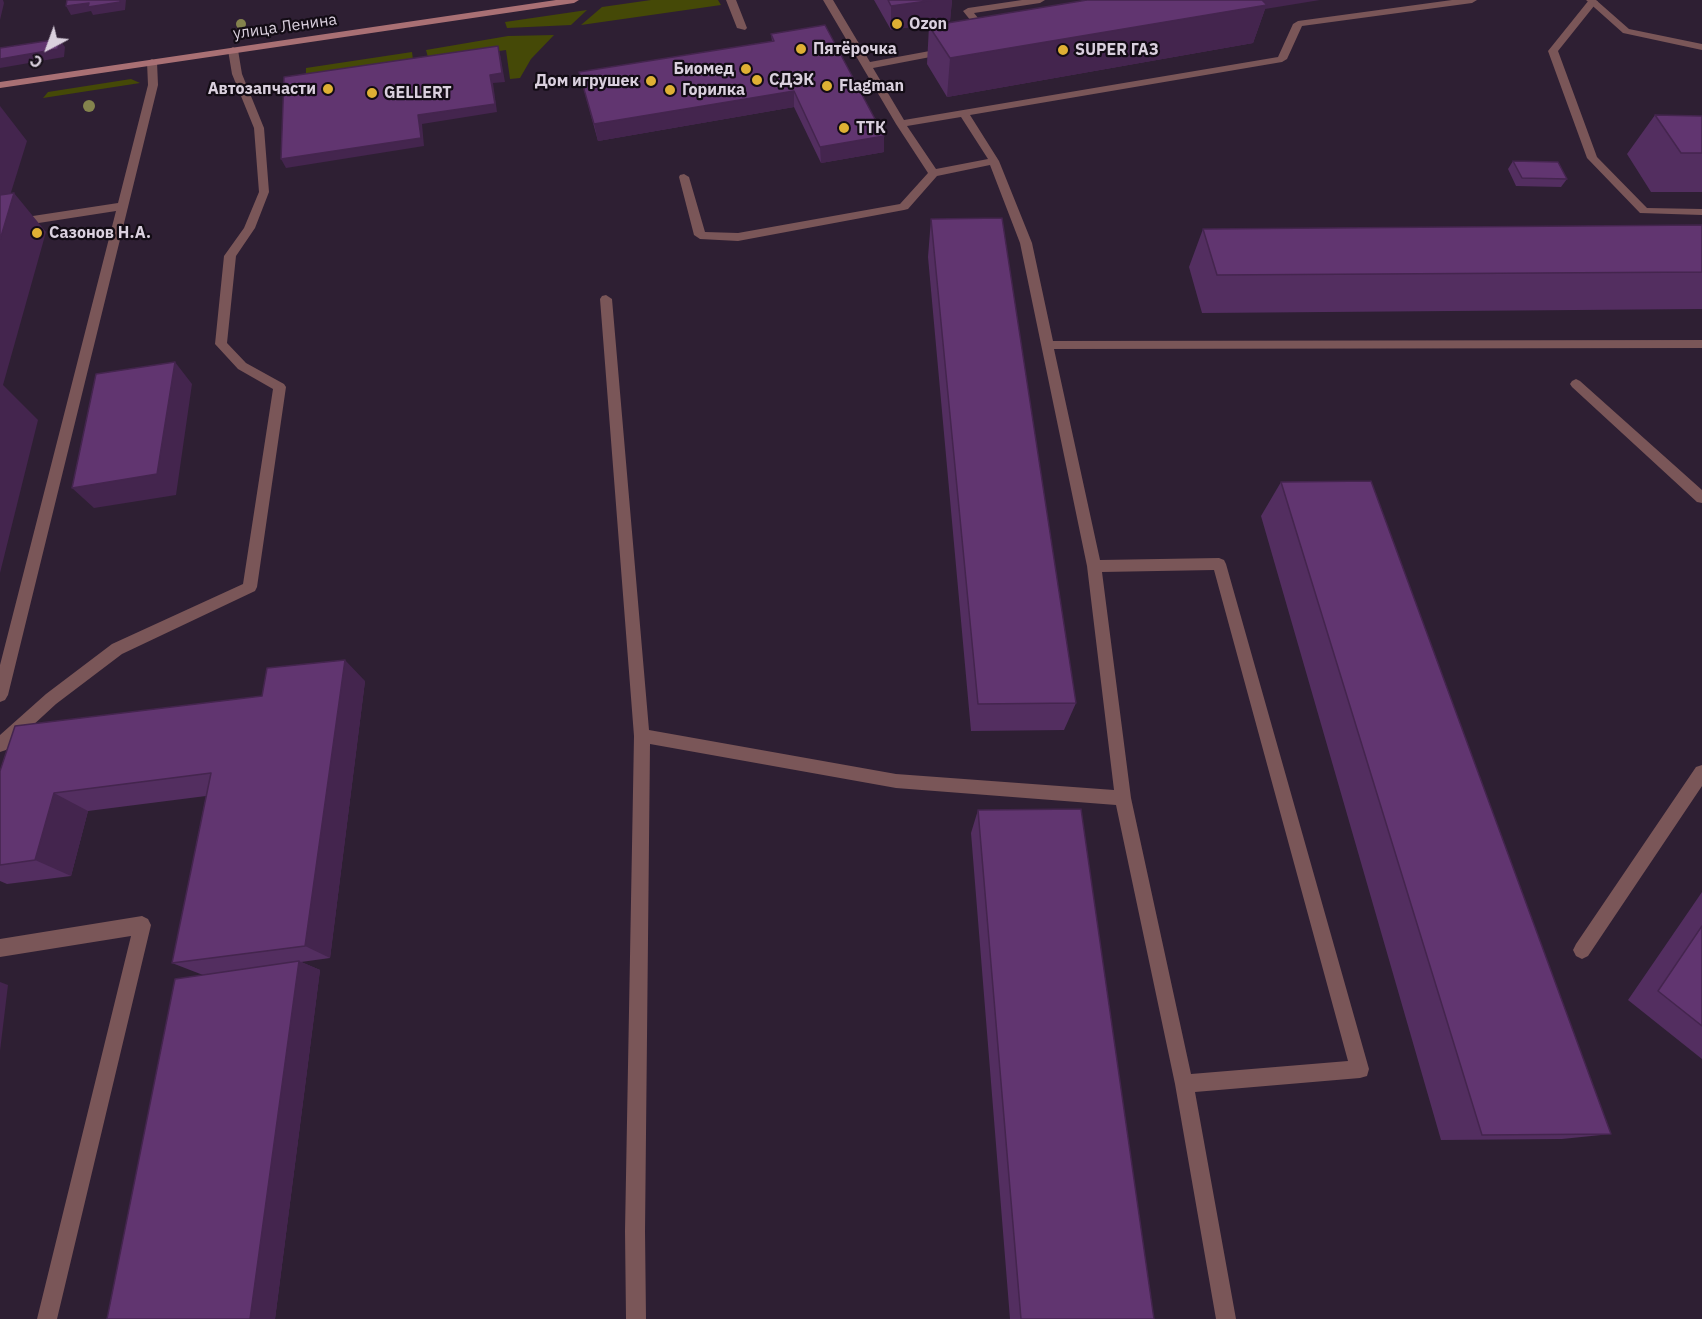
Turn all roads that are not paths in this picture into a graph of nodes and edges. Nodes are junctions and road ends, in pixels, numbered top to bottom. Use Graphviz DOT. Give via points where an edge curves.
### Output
graph roads {
  1 [pos="574,0"];
  2 [pos="731,0"];
  3 [pos="828,0"];
  4 [pos="1040,0"];
  5 [pos="1472,0"];
  6 [pos="1592,1"];
  7 [pos="742,27"];
  8 [pos="981,45"];
  9 [pos="1702,47"];
  10 [pos="958,49"];
  11 [pos="233,50"];
  12 [pos="152,62"];
  13 [pos="866,66"];
  14 [pos="0,85"];
  15 [pos="964,113"];
  16 [pos="901,124"];
  17 [pos="994,161"];
  18 [pos="933,173"];
  19 [pos="684,177"];
  20 [pos="123,206"];
  21 [pos="1702,212"];
  22 [pos="0,225"];
  23 [pos="606,299"];
  24 [pos="1702,344"];
  25 [pos="1048,345"];
  26 [pos="1576,384"];
  27 [pos="1702,498"];
  28 [pos="1094,566"];
  29 [pos="0,695"];
  30 [pos="642,736"];
  31 [pos="0,745"];
  32 [pos="1702,772"];
  33 [pos="1123,798"];
  34 [pos="0,948"];
  35 [pos="1582,950"];
  36 [pos="1184,1084"];
  37 [pos="47,1319"];
  38 [pos="636,1319"];
  39 [pos="1226,1319"];
  1 -- 11 [label="street, улица Ленина"];
  2 -- 7 [label="street"];
  3 -- 13 [label="street"];
  4 -- 8 [label="street" via="968,11 992,42"];
  5 -- 15 [label="street" via="1298,24 1282,59"];
  6 -- 9 [label="street" via="1626,31"];
  6 -- 21 [label="street" via="1553,51 1592,158 1644,211"];
  10 -- 13 [label="street"];
  11 -- 12 [label="street, улица Ленина"];
  11 -- 31 [label="street" via="237,74 259,128 264,192 249,228 230,256 221,344 242,366 280,387 250,587 117,649 51,699"];
  12 -- 14 [label="street, улица Ленина"];
  12 -- 20 [label="street" via="153,85"];
  13 -- 16 [label="street"];
  15 -- 16 [label="street"];
  15 -- 17 [label="street"];
  16 -- 18 [label="street"];
  17 -- 18 [label="street"];
  17 -- 25 [label="street" via="1026,243"];
  18 -- 19 [label="street" via="904,207 738,237 700,235"];
  20 -- 22 [label="street"];
  20 -- 29 [label="street"];
  23 -- 30 [label="street"];
  24 -- 25 [label="street"];
  25 -- 28 [label="street"];
  26 -- 27 [label="street"];
  28 -- 33 [label="street"];
  28 -- 36 [label="street" via="1219,564 1360,1069"];
  30 -- 33 [label="street" via="896,782"];
  30 -- 38 [label="street"];
  32 -- 35 [label="street"];
  33 -- 36 [label="street"];
  34 -- 37 [label="street" via="142,925"];
  36 -- 39 [label="street"];
}
